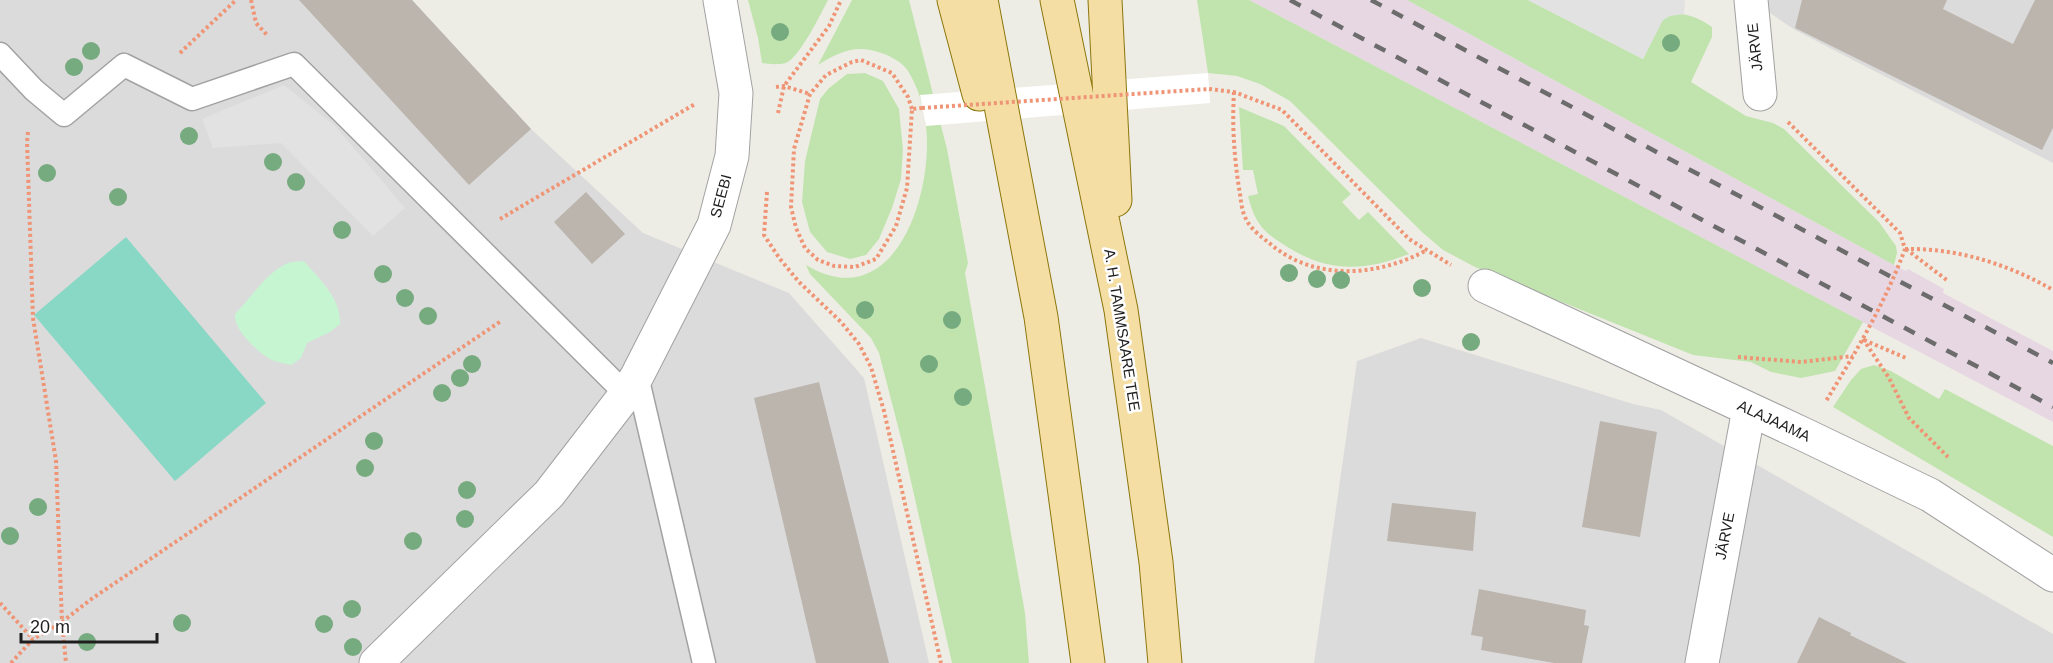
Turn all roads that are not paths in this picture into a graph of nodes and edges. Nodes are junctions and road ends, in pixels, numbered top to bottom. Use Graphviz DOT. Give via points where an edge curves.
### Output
graph roads {
  1 [pos="720,0"];
  2 [pos="954,0"];
  3 [pos="981,0"];
  4 [pos="1058,0"];
  5 [pos="1105,0"];
  6 [pos="1751,0"];
  7 [pos="0,54"];
  8 [pos="1760,94"];
  9 [pos="1485,286"];
  10 [pos="1121,310"];
  11 [pos="1041,317"];
  12 [pos="632,385"];
  13 [pos="1749,410"];
  14 [pos="2053,575"];
  15 [pos="376,663"];
  16 [pos="704,663"];
  17 [pos="1088,663"];
  18 [pos="1165,663"];
  19 [pos="1702,663"];
  1 -- 12 [label="street, SEEBI" via="736,93 732,156 714,225"];
  2 -- 11 [label="main road"];
  3 -- 11 [label="main road"];
  4 -- 10 [label="main road, A. H. TAMMSAARE TEE"];
  5 -- 10 [label="main road"];
  6 -- 8 [label="street, JÄRVE"];
  7 -- 12 [label="lane" via="63,115 124,65 192,99 294,64 531,300"];
  9 -- 13 [label="street, ALAJAAMA"];
  10 -- 18 [label="main road, A. H. TAMMSAARE TEE" via="1156,562"];
  11 -- 17 [label="main road"];
  12 -- 15 [label="street, SEEBI" via="549,494"];
  12 -- 16 [label="lane"];
  13 -- 14 [label="street, ALAJAAMA" via="1930,495"];
  13 -- 19 [label="street, JÄRVE"];
}
